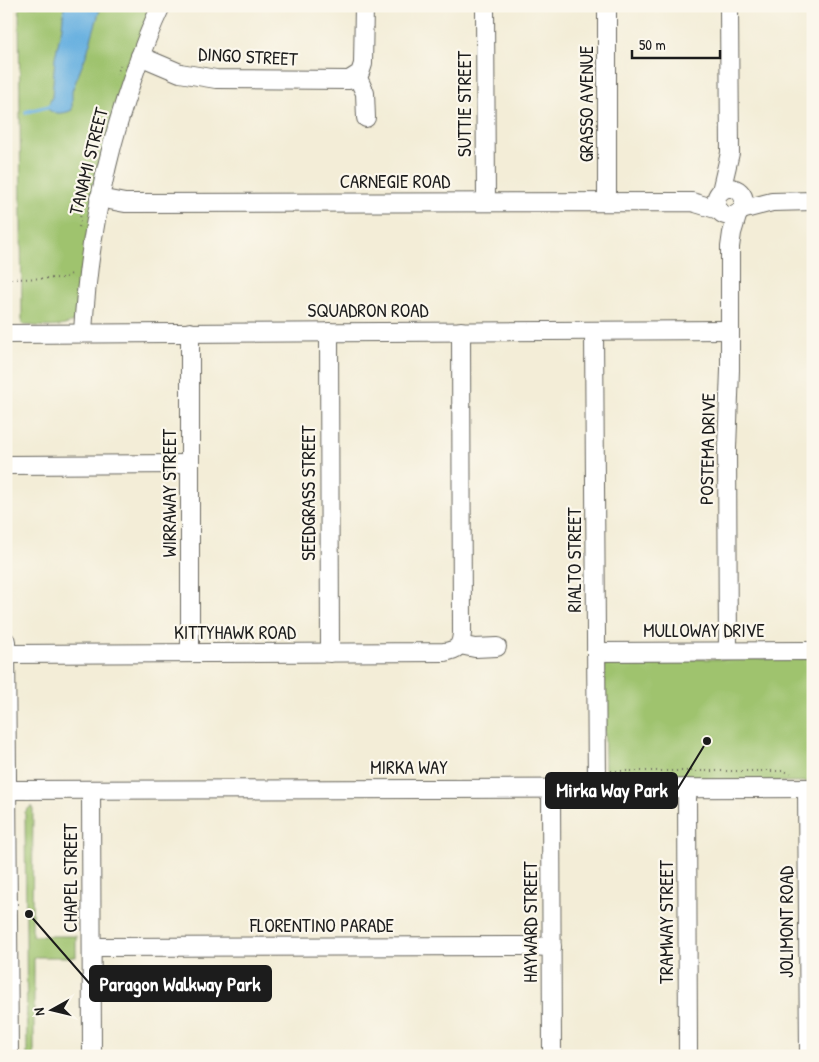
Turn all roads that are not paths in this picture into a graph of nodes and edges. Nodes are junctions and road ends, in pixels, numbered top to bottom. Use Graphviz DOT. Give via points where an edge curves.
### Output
graph roads {
  1 [pos="161,6"];
  2 [pos="364,6"];
  3 [pos="485,6"];
  4 [pos="607,6"];
  5 [pos="729,6"];
  6 [pos="140,56"];
  7 [pos="357,76"];
  8 [pos="366,118"];
  9 [pos="100,198"];
  10 [pos="813,201"];
  11 [pos="486,202"];
  12 [pos="607,202"];
  13 [pos="730,202"];
  14 [pos="730,330"];
  15 [pos="461,331"];
  16 [pos="594,331"];
  17 [pos="83,332"];
  18 [pos="190,332"];
  19 [pos="328,332"];
  20 [pos="6,334"];
  21 [pos="190,464"];
  22 [pos="6,466"];
  23 [pos="6,641"];
  24 [pos="460,644"];
  25 [pos="497,647"];
  26 [pos="728,651"];
  27 [pos="813,651"];
  28 [pos="596,652"];
  29 [pos="190,653"];
  30 [pos="330,653"];
  31 [pos="6,654"];
  32 [pos="551,788"];
  33 [pos="597,788"];
  34 [pos="686,788"];
  35 [pos="810,788"];
  36 [pos="7,790"];
  37 [pos="91,790"];
  38 [pos="92,947"];
  39 [pos="552,947"];
  40 [pos="10,1056"];
  41 [pos="92,1056"];
  42 [pos="552,1056"];
  43 [pos="688,1056"];
  44 [pos="809,1056"];
  1 -- 6 [label="street, TANAMI STREET"];
  2 -- 7 [label="street" via="363,64"];
  3 -- 11 [label="street, SUTTIE STREET"];
  4 -- 12 [label="street, GRASSO AVENUE"];
  5 -- 13 [label="street, POSTEMA DRIVE"];
  6 -- 7 [label="street, DINGO STREET" via="180,73 222,80 338,81"];
  6 -- 9 [label="street, TANAMI STREET" via="115,133"];
  7 -- 8 [label="street" via="365,93"];
  9 -- 11 [label="street, CARNEGIE ROAD" via="125,203"];
  9 -- 17 [label="street, TANAMI STREET" via="90,254"];
  10 -- 13 [label="street, CARNEGIE ROAD"];
  11 -- 12 [label="street, CARNEGIE ROAD"];
  12 -- 13 [label="street, CARNEGIE ROAD"];
  13 -- 14 [label="street, POSTEMA DRIVE"];
  14 -- 16 [label="street, SQUADRON ROAD"];
  14 -- 26 [label="street, POSTEMA DRIVE" via="726,448"];
  15 -- 16 [label="street, SQUADRON ROAD"];
  15 -- 19 [label="street, SQUADRON ROAD"];
  15 -- 24 [label="street"];
  16 -- 28 [label="street, RIALTO STREET"];
  17 -- 18 [label="street, SQUADRON ROAD"];
  17 -- 20 [label="street, SQUADRON ROAD"];
  18 -- 19 [label="street, SQUADRON ROAD"];
  18 -- 21 [label="street, WIRRAWAY STREET"];
  19 -- 30 [label="street, SEEDGRASS STREET"];
  21 -- 22 [label="street"];
  21 -- 29 [label="street, WIRRAWAY STREET"];
  23 -- 31 [label="street"];
  24 -- 25 [label="street, KITTYHAWK ROAD" via="475,648"];
  24 -- 30 [label="street, KITTYHAWK ROAD" via="452,651 444,652"];
  26 -- 27 [label="street, MULLOWAY DRIVE"];
  26 -- 28 [label="street, MULLOWAY DRIVE"];
  28 -- 33 [label="street, RIALTO STREET"];
  29 -- 30 [label="street, KITTYHAWK ROAD"];
  29 -- 31 [label="street, KITTYHAWK ROAD"];
  31 -- 36 [label="street"];
  32 -- 33 [label="street, MIRKA WAY"];
  32 -- 37 [label="street, MIRKA WAY"];
  32 -- 39 [label="street, HAYWARD STREET"];
  33 -- 34 [label="street, MIRKA WAY"];
  34 -- 35 [label="street, MIRKA WAY"];
  34 -- 43 [label="street, TRAMWAY STREET"];
  35 -- 44 [label="street, JOLIMONT ROAD"];
  36 -- 37 [label="street, MIRKA WAY"];
  36 -- 40 [label="street"];
  37 -- 38 [label="street, CHAPEL STREET"];
  38 -- 39 [label="street, FLORENTINO PARADE"];
  38 -- 41 [label="street, CHAPEL STREET"];
  39 -- 42 [label="street, HAYWARD STREET"];
}
